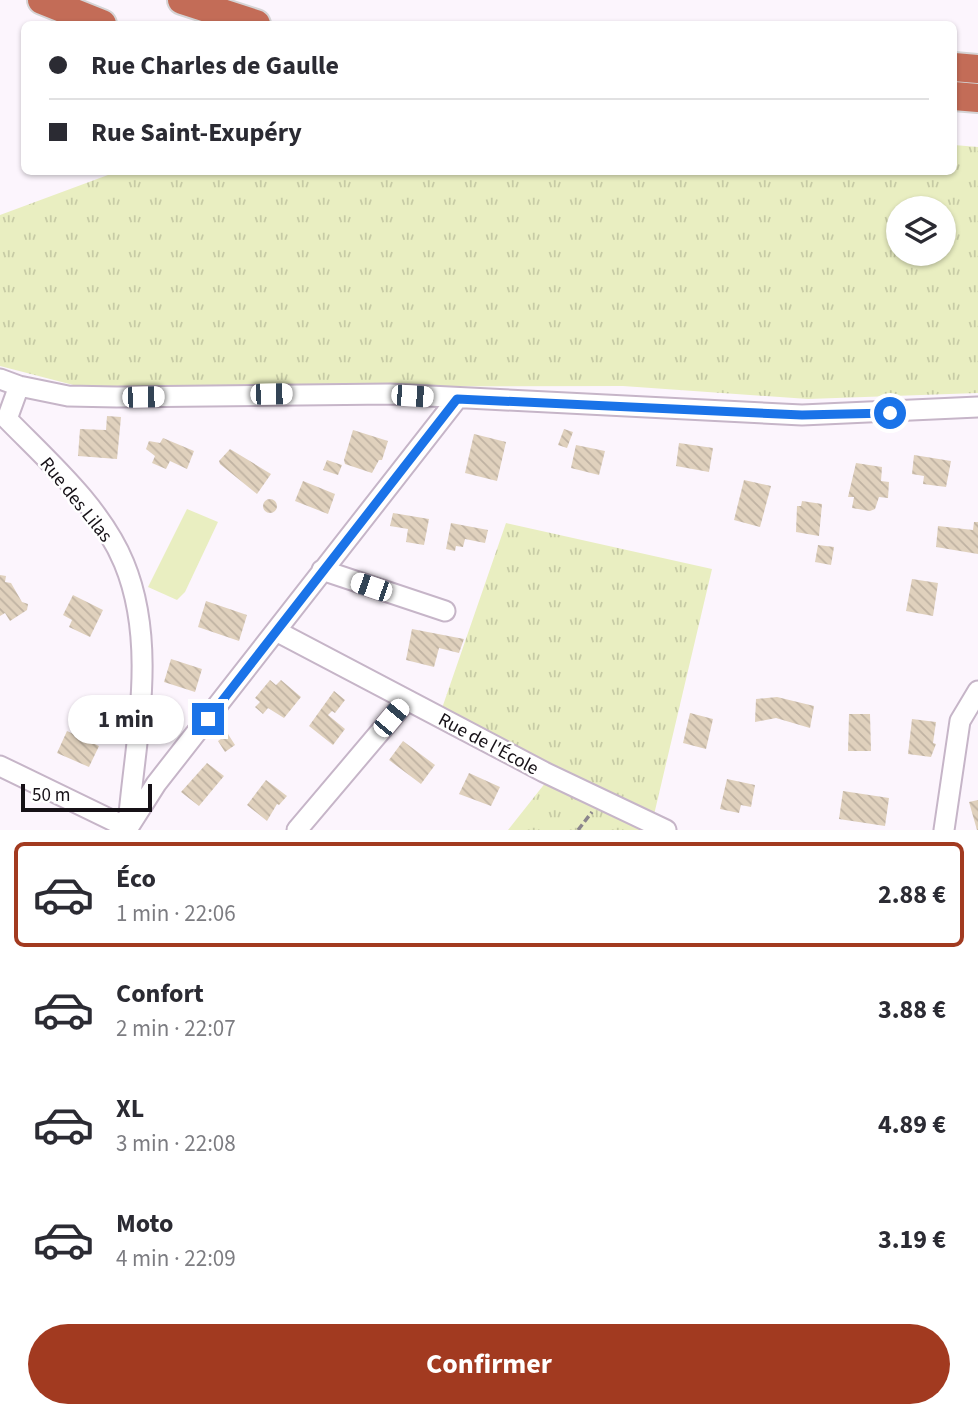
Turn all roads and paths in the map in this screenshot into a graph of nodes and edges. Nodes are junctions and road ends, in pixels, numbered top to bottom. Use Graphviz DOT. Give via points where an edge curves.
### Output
graph roads {
  1 [pos="42,0"];
  2 [pos="182,0"];
  3 [pos="94,21"];
  4 [pos="247,21"];
  5 [pos="957,67"];
  6 [pos="978,69"];
  7 [pos="957,96"];
  8 [pos="978,98"];
  9 [pos="9,382"];
  10 [pos="457,399"];
  11 [pos="978,407"];
  12 [pos="322,570"];
  13 [pos="444,611"];
  14 [pos="278,632"];
  15 [pos="978,691"];
  16 [pos="407,700"];
  17 [pos="0,766"];
  18 [pos="127,829"];
  19 [pos="297,830"];
  20 [pos="666,830"];
  21 [pos="944,830"];
  1 -- 3 [label="highway"];
  2 -- 4 [label="highway"];
  5 -- 6 [label="highway"];
  7 -- 8 [label="highway"];
  9 -- 10 [label="street" via="68,396 336,394"];
  9 -- 18 [label="street, Rue des Lilas" via="7,418 99,520 123,561 138,607 143,653"];
  10 -- 11 [label="street" via="802,415"];
  10 -- 12 [label="street"];
  12 -- 13 [label="street"];
  12 -- 14 [label="street"];
  14 -- 16 [label="street, Rue de l'École"];
  14 -- 18 [label="street" via="156,784"];
  15 -- 21 [label="street" via="960,721"];
  16 -- 19 [label="street"];
  16 -- 20 [label="street, Rue de l'École"];
  17 -- 18 [label="street"];
}
